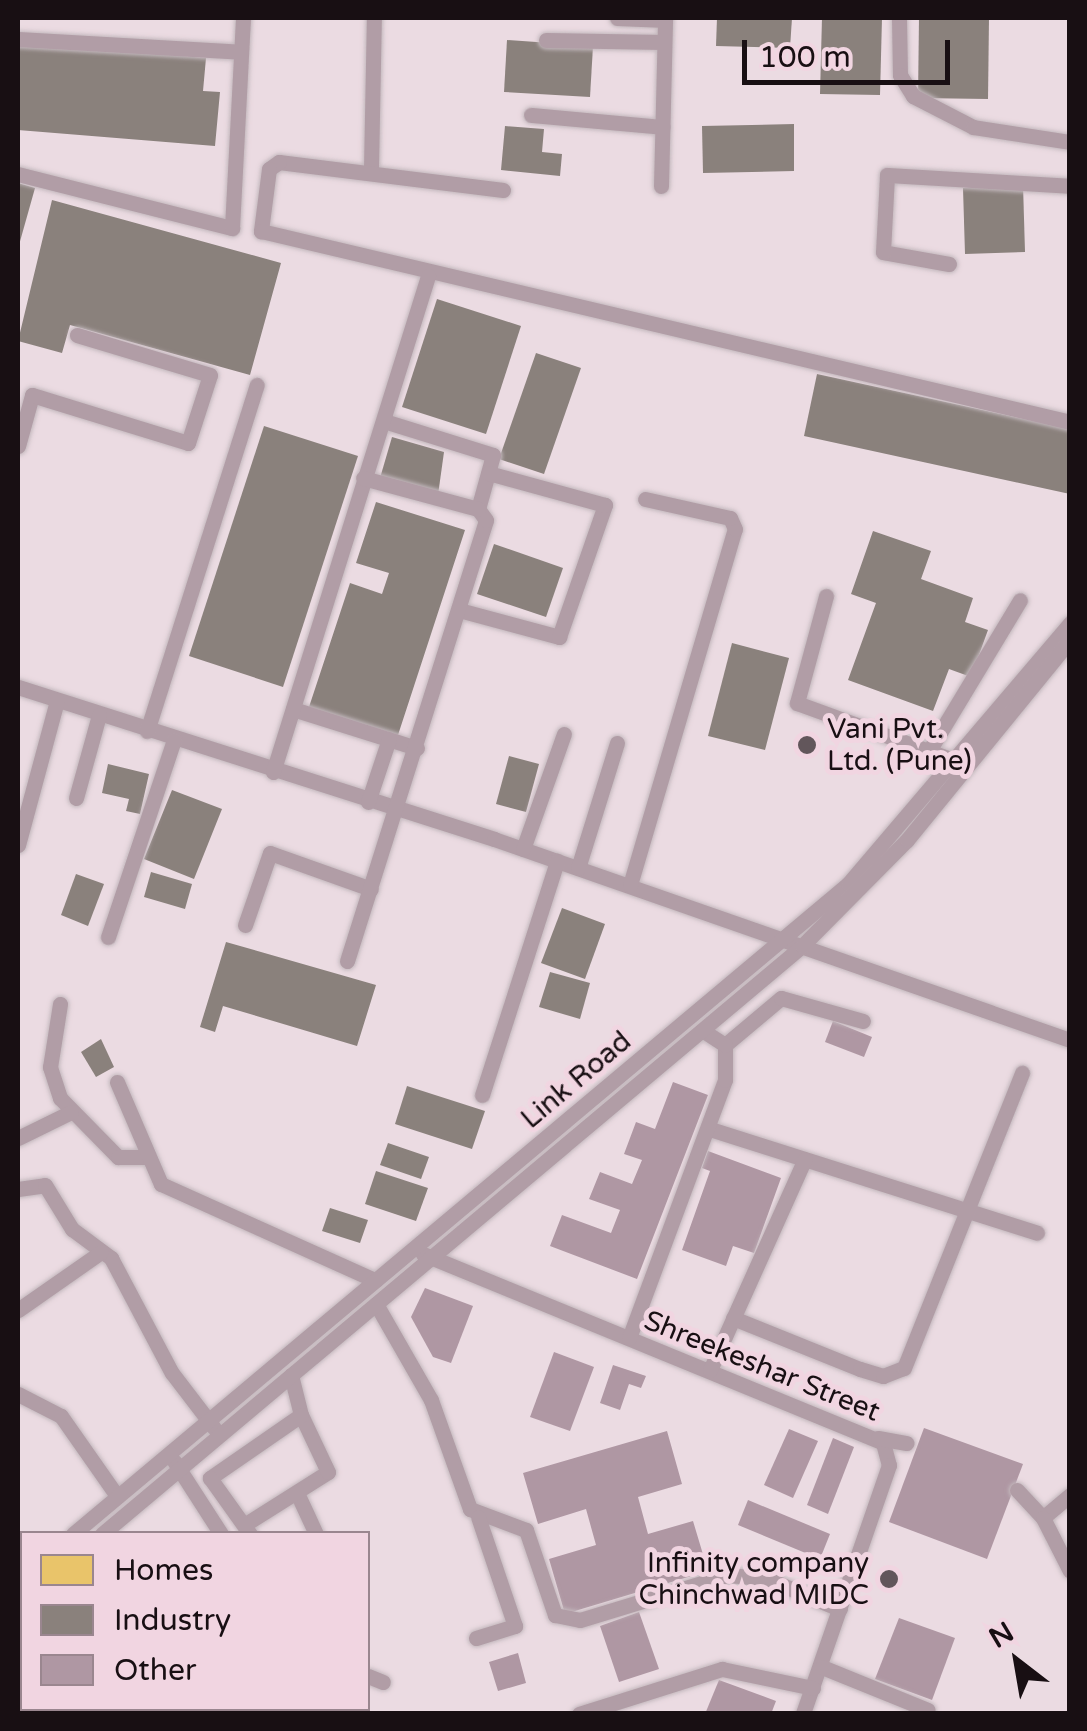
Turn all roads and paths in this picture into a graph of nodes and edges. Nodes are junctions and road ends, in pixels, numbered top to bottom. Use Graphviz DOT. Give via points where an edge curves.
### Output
graph roads {
  1 [pos="242,18"];
  2 [pos="374,18"];
  3 [pos="617,18"];
  4 [pos="899,18"];
  5 [pos="665,19"];
  6 [pos="18,40"];
  7 [pos="546,40"];
  8 [pos="664,42"];
  9 [pos="241,52"];
  10 [pos="531,115"];
  11 [pos="662,128"];
  12 [pos="1070,142"];
  13 [pos="370,168"];
  14 [pos="18,174"];
  15 [pos="661,186"];
  16 [pos="1070,186"];
  17 [pos="503,190"];
  18 [pos="950,264"];
  19 [pos="428,276"];
  20 [pos="76,335"];
  21 [pos="258,385"];
  22 [pos="384,421"];
  23 [pos="1070,422"];
  24 [pos="18,446"];
  25 [pos="488,473"];
  26 [pos="363,478"];
  27 [pos="645,498"];
  28 [pos="478,509"];
  29 [pos="826,596"];
  30 [pos="1020,600"];
  31 [pos="459,610"];
  32 [pos="1068,631"];
  33 [pos="18,687"];
  34 [pos="57,700"];
  35 [pos="292,709"];
  36 [pos="99,714"];
  37 [pos="148,731"];
  38 [pos="564,734"];
  39 [pos="389,739"];
  40 [pos="174,740"];
  41 [pos="616,742"];
  42 [pos="417,748"];
  43 [pos="929,750"];
  44 [pos="954,760"];
  45 [pos="273,772"];
  46 [pos="76,798"];
  47 [pos="368,802"];
  48 [pos="398,810"];
  49 [pos="18,845"];
  50 [pos="523,849"];
  51 [pos="558,861"];
  52 [pos="578,868"];
  53 [pos="630,886"];
  54 [pos="371,889"];
  55 [pos="245,925"];
  56 [pos="108,937"];
  57 [pos="782,940"];
  58 [pos="802,946"];
  59 [pos="347,961"];
  60 [pos="60,1004"];
  61 [pos="863,1022"];
  62 [pos="702,1030"];
  63 [pos="1070,1040"];
  64 [pos="725,1044"];
  65 [pos="1022,1074"];
  66 [pos="117,1082"];
  67 [pos="482,1094"];
  68 [pos="71,1112"];
  69 [pos="710,1130"];
  70 [pos="18,1138"];
  71 [pos="148,1157"];
  72 [pos="805,1159"];
  73 [pos="18,1189"];
  74 [pos="968,1211"];
  75 [pos="1037,1233"];
  76 [pos="416,1246"];
  77 [pos="101,1252"];
  78 [pos="428,1260"];
  79 [pos="376,1280"];
  80 [pos="376,1304"];
  81 [pos="18,1310"];
  82 [pos="734,1318"];
  83 [pos="629,1338"];
  84 [pos="710,1370"];
  85 [pos="292,1374"];
  86 [pos="18,1394"];
  87 [pos="301,1415"];
  88 [pos="208,1420"];
  89 [pos="220,1435"];
  90 [pos="878,1438"];
  91 [pos="906,1444"];
  92 [pos="169,1453"];
  93 [pos="179,1469"];
  94 [pos="1017,1490"];
  95 [pos="297,1494"];
  96 [pos="1070,1495"];
  97 [pos="117,1496"];
  98 [pos="478,1517"];
  99 [pos="1043,1518"];
  100 [pos="247,1529"];
  101 [pos="76,1531"];
  102 [pos="106,1531"];
  103 [pos="219,1531"];
  104 [pos="315,1531"];
  105 [pos="1070,1570"];
  106 [pos="840,1608"];
  107 [pos="476,1638"];
  108 [pos="822,1667"];
  109 [pos="813,1688"];
  110 [pos="928,1710"];
  111 [pos="579,1714"];
  112 [pos="803,1714"];
  1 -- 9 [label="street"];
  2 -- 13 [label="street"];
  3 -- 5 [label="street"];
  4 -- 12 [label="street" via="900,76 912,96 972,128"];
  5 -- 8 [label="street"];
  6 -- 9 [label="street"];
  7 -- 8 [label="street"];
  8 -- 11 [label="street"];
  9 -- 14 [label="street" via="232,228"];
  10 -- 11 [label="street"];
  11 -- 15 [label="street"];
  13 -- 17 [label="street"];
  13 -- 19 [label="street" via="272,165 260,231"];
  16 -- 18 [label="street" via="887,174 883,252"];
  19 -- 22 [label="street"];
  19 -- 23 [label="street"];
  20 -- 24 [label="street" via="210,375 188,444 32,394"];
  21 -- 37 [label="street"];
  22 -- 25 [label="street" via="493,455"];
  22 -- 26 [label="street"];
  25 -- 28 [label="street"];
  25 -- 31 [label="street" via="605,505 559,637"];
  26 -- 28 [label="street"];
  26 -- 35 [label="street"];
  27 -- 53 [label="street" via="730,518 735,529"];
  28 -- 31 [label="street" via="486,520"];
  29 -- 43 [label="street" via="797,703"];
  30 -- 43 [label="street"];
  31 -- 42 [label="street"];
  32 -- 44 [label="street, Link Road"];
  32 -- 58 [label="street, Link Road" via="907,840"];
  33 -- 34 [label="street"];
  34 -- 36 [label="street"];
  34 -- 49 [label="street"];
  35 -- 39 [label="street"];
  35 -- 45 [label="street"];
  36 -- 37 [label="street"];
  36 -- 46 [label="street"];
  37 -- 40 [label="street"];
  38 -- 50 [label="street"];
  39 -- 42 [label="street"];
  39 -- 47 [label="street"];
  40 -- 45 [label="street"];
  40 -- 56 [label="street"];
  41 -- 52 [label="street"];
  42 -- 48 [label="street"];
  43 -- 44 [label="street"];
  44 -- 57 [label="street, Link Road" via="888,842"];
  45 -- 47 [label="street"];
  47 -- 48 [label="street"];
  48 -- 50 [label="street"];
  48 -- 54 [label="street"];
  50 -- 51 [label="street"];
  51 -- 52 [label="street"];
  51 -- 67 [label="street"];
  52 -- 53 [label="street"];
  53 -- 57 [label="street"];
  54 -- 55 [label="street" via="270,854"];
  54 -- 59 [label="street"];
  57 -- 58 [label="street"];
  57 -- 76 [label="street, Link Road"];
  58 -- 62 [label="street, Link Road"];
  58 -- 63 [label="street"];
  60 -- 68 [label="street" via="50,1075"];
  61 -- 64 [label="street" via="781,998"];
  62 -- 64 [label="street"];
  62 -- 78 [label="street, Link Road"];
  64 -- 69 [label="street"];
  65 -- 74 [label="street"];
  66 -- 71 [label="street"];
  68 -- 70 [label="street"];
  68 -- 71 [label="street" via="118,1157"];
  69 -- 72 [label="street"];
  69 -- 83 [label="street"];
  71 -- 79 [label="street" via="166,1188"];
  72 -- 74 [label="street"];
  72 -- 82 [label="street"];
  73 -- 77 [label="street" via="45,1186 72,1229"];
  74 -- 75 [label="street"];
  74 -- 82 [label="street" via="916,1347 895,1375"];
  76 -- 78 [label="street, Shreekeshar Street"];
  76 -- 79 [label="street, Link Road"];
  77 -- 81 [label="street"];
  77 -- 88 [label="street"];
  78 -- 80 [label="street, Link Road"];
  78 -- 83 [label="street, Shreekeshar Street"];
  79 -- 88 [label="street, Link Road"];
  80 -- 85 [label="street, Link Road"];
  80 -- 98 [label="street" via="431,1400"];
  82 -- 84 [label="street"];
  83 -- 84 [label="street, Shreekeshar Street"];
  84 -- 90 [label="street, Shreekeshar Street"];
  85 -- 87 [label="street"];
  85 -- 89 [label="street, Link Road"];
  86 -- 97 [label="street" via="61,1416"];
  87 -- 95 [label="street" via="328,1468"];
  87 -- 100 [label="street" via="210,1478"];
  88 -- 89 [label="street"];
  88 -- 92 [label="street, Link Road"];
  89 -- 93 [label="street, Link Road"];
  90 -- 91 [label="street"];
  90 -- 106 [label="street, Shreekeshar Street" via="889,1465"];
  92 -- 93 [label="street"];
  92 -- 97 [label="street, Link Road"];
  93 -- 102 [label="street, Link Road"];
  93 -- 103 [label="street"];
  94 -- 99 [label="street"];
  95 -- 100 [label="street"];
  95 -- 104 [label="street"];
  96 -- 99 [label="street"];
  97 -- 101 [label="street, Link Road"];
  98 -- 106 [label="street" via="507,1517 526,1530 548,1604 564,1621 728,1575 765,1578"];
  98 -- 107 [label="street" via="515,1626"];
  99 -- 105 [label="street"];
  106 -- 108 [label="street, Shreekeshar Street"];
  108 -- 109 [label="street, Shreekeshar Street"];
  108 -- 110 [label="street"];
  109 -- 111 [label="street" via="722,1669"];
  109 -- 112 [label="street, Shreekeshar Street"];
}
